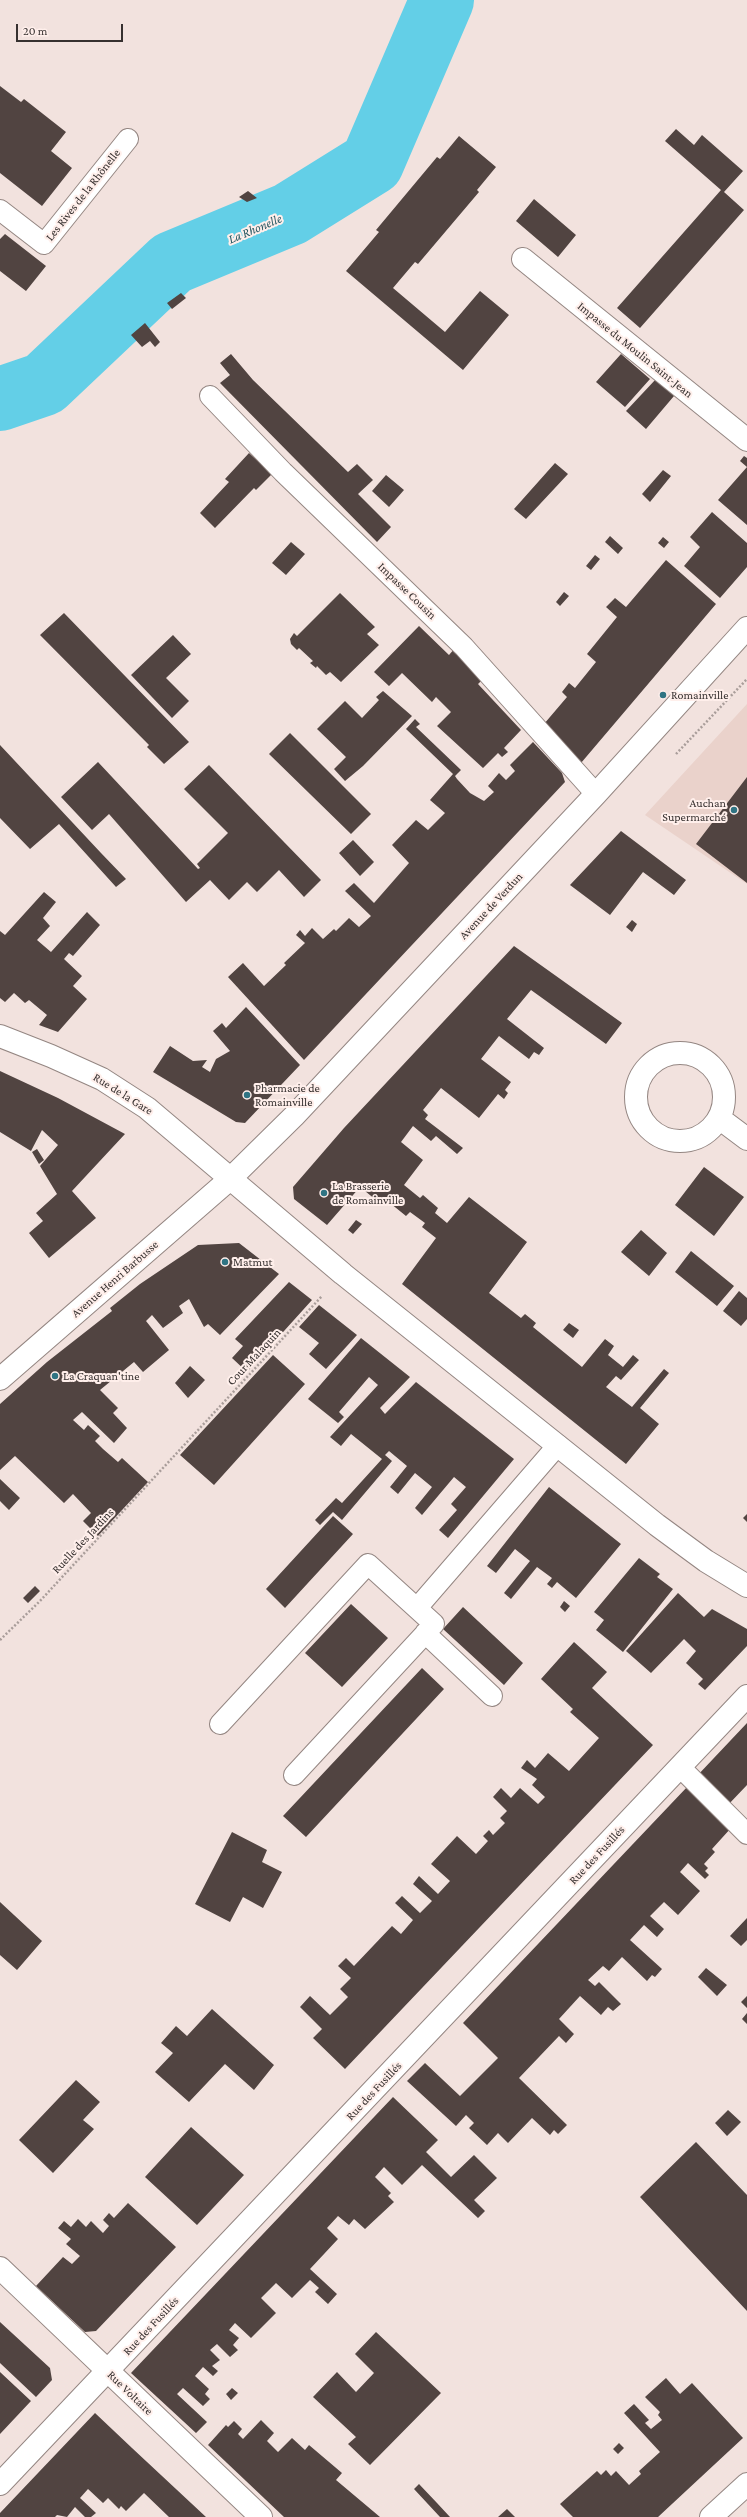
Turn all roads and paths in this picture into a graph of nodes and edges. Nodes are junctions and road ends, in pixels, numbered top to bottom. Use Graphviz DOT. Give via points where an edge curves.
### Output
graph roads {
  1 [pos="128,139"];
  2 [pos="0,210"];
  3 [pos="523,259"];
  4 [pos="210,396"];
  5 [pos="747,440"];
  6 [pos="747,628"];
  7 [pos="596,794"];
  8 [pos="0,1036"];
  9 [pos="719,1118"];
  10 [pos="747,1139"];
  11 [pos="230,1179"];
  12 [pos="343,1274"];
  13 [pos="0,1379"];
  14 [pos="558,1445"];
  15 [pos="178,1453"];
  16 [pos="747,1586"];
  17 [pos="417,1608"];
  18 [pos="425,1633"];
  19 [pos="0,1640"];
  20 [pos="492,1696"];
  21 [pos="747,1696"];
  22 [pos="220,1724"];
  23 [pos="680,1768"];
  24 [pos="294,1775"];
  25 [pos="747,1834"];
  26 [pos="0,2268"];
  27 [pos="108,2371"];
  28 [pos="0,2484"];
  29 [pos="747,2484"];
  30 [pos="261,2517"];
  31 [pos="711,2517"];
  1 -- 2 [label="lane, Les Rives de la Rhônelle" via="44,244"];
  3 -- 5 [label="street, Impasse du Moulin Saint-Jean"];
  4 -- 7 [label="lane, Impasse Cousin" via="283,472 464,648"];
  6 -- 7 [label="street, Avenue de Verdun"];
  7 -- 11 [label="street, Avenue de Verdun" via="294,1116"];
  8 -- 11 [label="street, Rue de la Gare" via="76,1067 127,1094 172,1127"];
  9 -- 9 [label="street" via="723,1107 723,1085 712,1066 703,1059 682,1052 671,1053 651,1063 643,1071 636,1092 636,1103 639,1114 652,1132 672,1141 689,1140 705,1134"];
  9 -- 10 [label="street"];
  11 -- 12 [label="street, Rue de la Gare"];
  11 -- 13 [label="street, Avenue Henri Barbusse"];
  12 -- 14 [label="street, Rue de la Gare"];
  12 -- 15 [label="path, Cour Malaquin"];
  14 -- 16 [label="street, Rue de la Gare" via="682,1544"];
  14 -- 17 [label="lane"];
  15 -- 19 [label="path, Ruelle des Jardins"];
  17 -- 18 [label="lane" via="434,1624"];
  17 -- 22 [label="lane" via="368,1564"];
  18 -- 20 [label="lane"];
  18 -- 24 [label="lane"];
  21 -- 23 [label="street, Rue des Fusillés"];
  23 -- 25 [label="lane"];
  23 -- 27 [label="street, Rue des Fusillés"];
  26 -- 27 [label="street, Rue Voltaire"];
  27 -- 28 [label="street, Rue des Fusillés"];
  27 -- 30 [label="street, Rue Voltaire"];
  29 -- 31 [label="street"];
}
